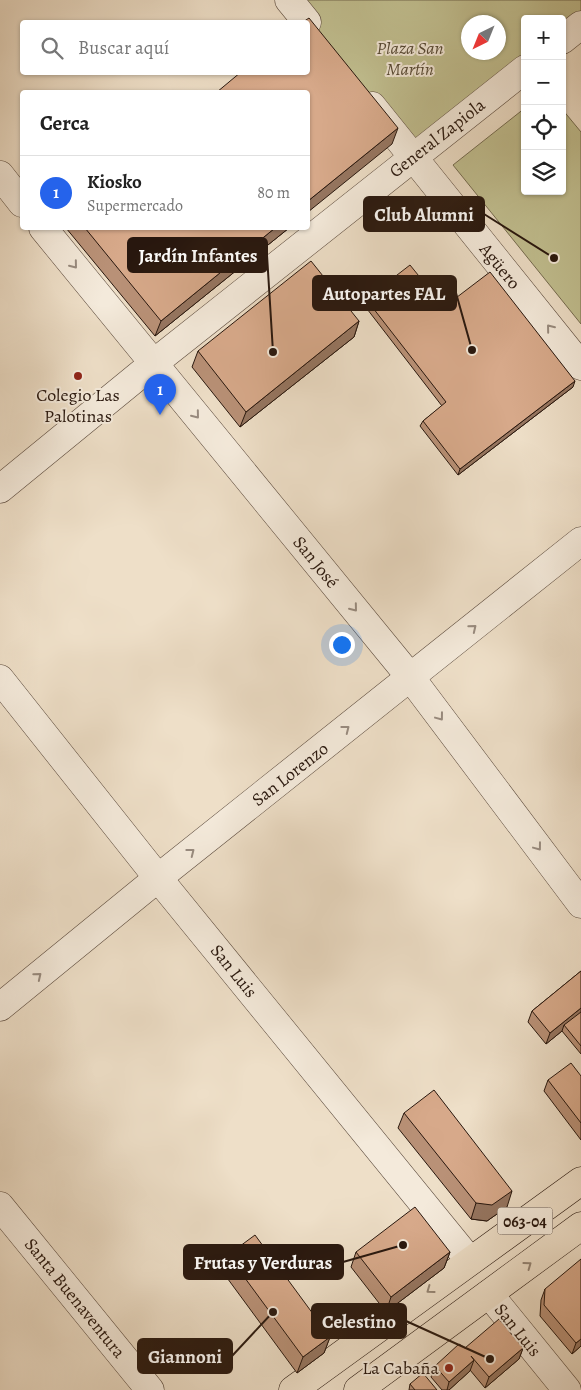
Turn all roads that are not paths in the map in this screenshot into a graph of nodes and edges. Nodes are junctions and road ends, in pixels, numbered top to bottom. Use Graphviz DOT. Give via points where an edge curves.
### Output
graph roads {
  1 [pos="289,0"];
  2 [pos="305,20"];
  3 [pos="581,25"];
  4 [pos="566,37"];
  5 [pos="521,72"];
  6 [pos="360,90"];
  7 [pos="412,157"];
  8 [pos="0,175"];
  9 [pos="20,200"];
  10 [pos="45,230"];
  11 [pos="154,363"];
  12 [pos="581,366"];
  13 [pos="0,489"];
  14 [pos="581,541"];
  15 [pos="411,678"];
  16 [pos="0,679"];
  17 [pos="158,878"];
  18 [pos="581,904"];
  19 [pos="0,1007"];
  20 [pos="581,1181"];
  21 [pos="0,1206"];
  22 [pos="581,1226"];
  23 [pos="470,1261"];
  24 [pos="489,1294"];
  25 [pos="150,1390"];
  26 [pos="293,1390"];
  27 [pos="358,1390"];
  28 [pos="566,1390"];
  1 -- 2 [label="street"];
  3 -- 4 [label="street"];
  5 -- 7 [label="street, General Zapiola"];
  6 -- 7 [label="street, Agüero"];
  7 -- 11 [label="street, General Zapiola"];
  12 -- 7 [label="street, Agüero, one-way"];
  8 -- 9 [label="street"];
  10 -- 11 [label="street, San José, one-way"];
  11 -- 13 [label="street, General Zapiola"];
  11 -- 15 [label="street, San José, one-way"];
  15 -- 14 [label="street, San Lorenzo, one-way"];
  17 -- 15 [label="street, San Lorenzo, one-way"];
  15 -- 18 [label="street, San José, one-way"];
  16 -- 17 [label="street, San Luis"];
  19 -- 17 [label="street, San Lorenzo, one-way"];
  17 -- 23 [label="street, San Luis"];
  20 -- 23 [label="main road, 063-04"];
  21 -- 25 [label="street, Santa Buenaventura"];
  24 -- 22 [label="main road, 063-04, one-way"];
  23 -- 26 [label="main road, 063-04, one-way"];
  24 -- 27 [label="main road, 063-04"];
  24 -- 28 [label="street, San Luis"];
}
